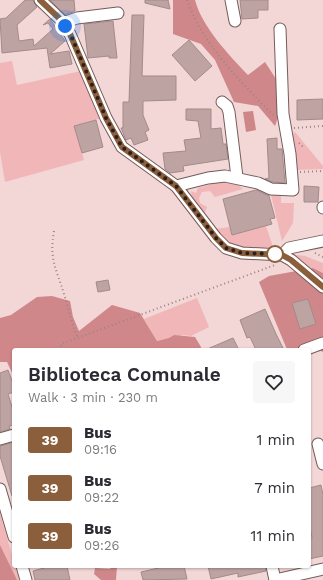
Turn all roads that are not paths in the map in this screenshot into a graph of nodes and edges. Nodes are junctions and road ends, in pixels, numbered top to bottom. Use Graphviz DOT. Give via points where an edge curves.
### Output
graph roads {
  1 [pos="40,0"];
  2 [pos="231,0"];
  3 [pos="118,13"];
  4 [pos="235,21"];
  5 [pos="63,23"];
  6 [pos="280,29"];
  7 [pos="222,102"];
  8 [pos="237,177"];
  9 [pos="176,186"];
  10 [pos="323,241"];
  11 [pos="286,258"];
  12 [pos="323,287"];
  13 [pos="323,343"];
  14 [pos="309,348"];
  15 [pos="12,436"];
  16 [pos="0,439"];
  17 [pos="318,444"];
  18 [pos="323,464"];
  19 [pos="0,489"];
  20 [pos="12,530"];
  21 [pos="23,568"];
  22 [pos="272,568"];
  23 [pos="308,569"];
  24 [pos="322,573"];
  25 [pos="26,580"];
  26 [pos="275,580"];
  1 -- 5 [label="street"];
  2 -- 4 [label="street"];
  3 -- 5 [label="street" via="77,18"];
  5 -- 9 [label="street" via="120,144"];
  6 -- 8 [label="street" via="283,114 294,190 271,189"];
  7 -- 8 [label="street" via="230,112"];
  8 -- 9 [label="street" via="214,177"];
  9 -- 11 [label="street" via="226,248 242,253"];
  10 -- 11 [label="street" via="289,248"];
  11 -- 12 [label="street"];
  13 -- 14 [label="street"];
  15 -- 16 [label="street"];
  17 -- 18 [label="street"];
  19 -- 20 [label="street"];
  21 -- 25 [label="street"];
  22 -- 26 [label="street"];
  23 -- 24 [label="street"];
  23 -- 26 [label="street"];
}
